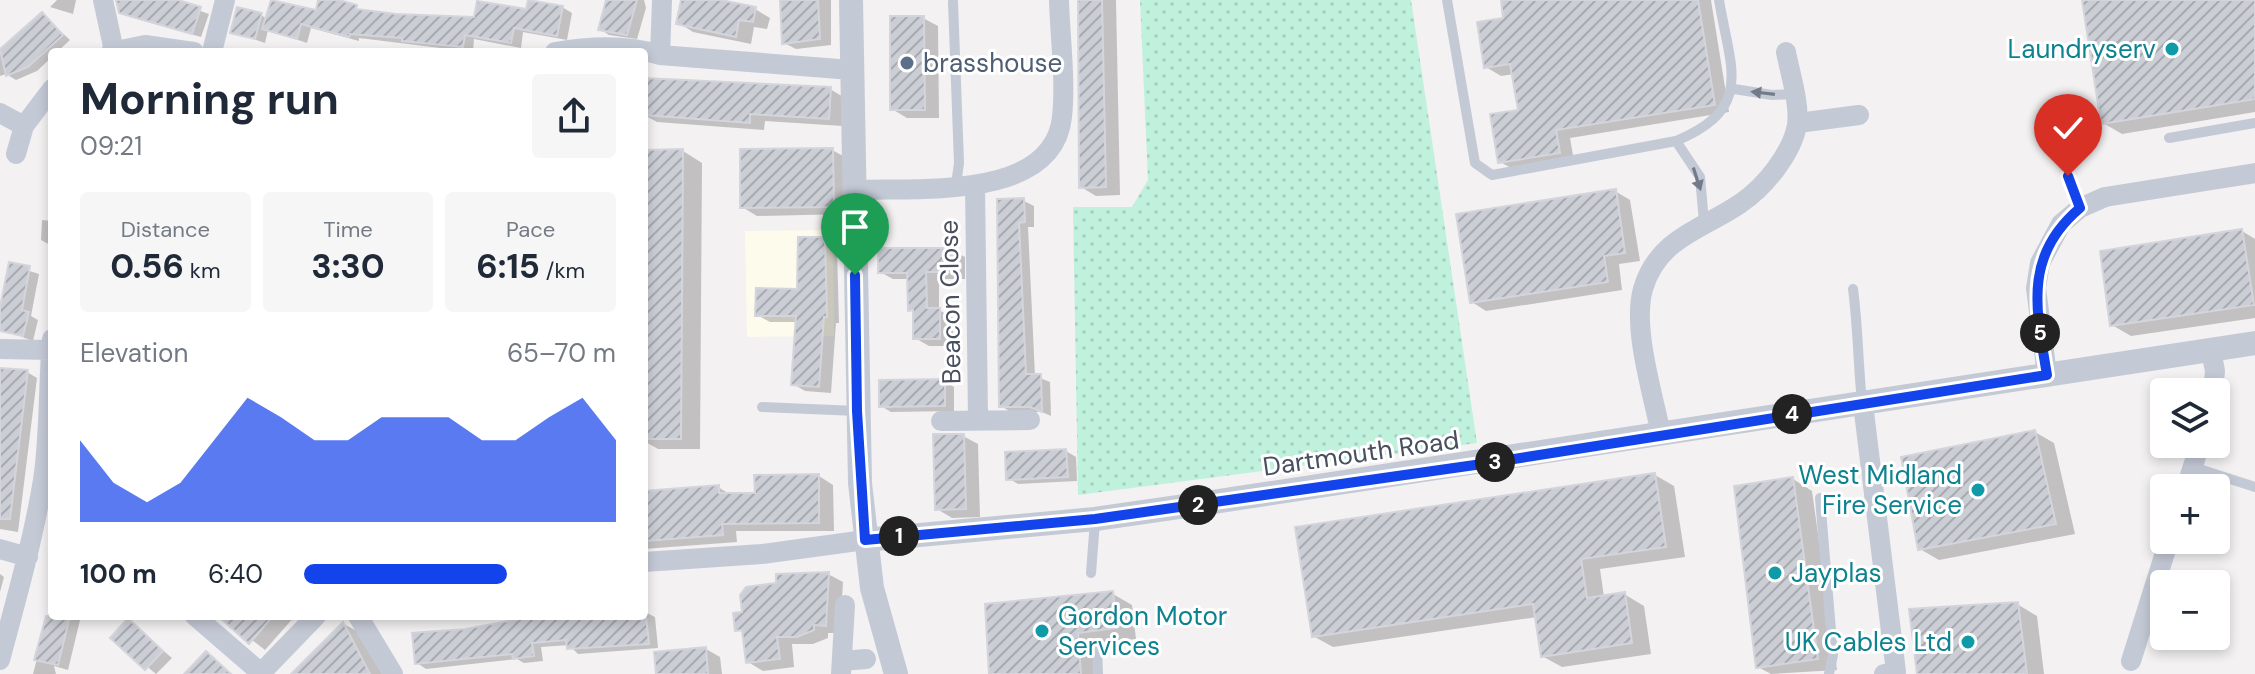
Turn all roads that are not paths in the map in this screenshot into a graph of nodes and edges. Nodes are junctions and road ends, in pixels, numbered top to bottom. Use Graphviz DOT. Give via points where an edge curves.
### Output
graph roads {
  1 [pos="103,0"];
  2 [pos="225,0"];
  3 [pos="662,0"];
  4 [pos="851,0"];
  5 [pos="1059,0"];
  6 [pos="1447,0"];
  7 [pos="1719,0"];
  8 [pos="953,2"];
  9 [pos="111,48"];
  10 [pos="128,48"];
  11 [pos="166,48"];
  12 [pos="213,48"];
  13 [pos="648,51"];
  14 [pos="1786,52"];
  15 [pos="660,55"];
  16 [pos="852,70"];
  17 [pos="1734,89"];
  18 [pos="48,94"];
  19 [pos="1793,94"];
  20 [pos="0,113"];
  21 [pos="1859,115"];
  22 [pos="1798,123"];
  23 [pos="2255,123"];
  24 [pos="2057,124"];
  25 [pos="24,126"];
  26 [pos="2169,138"];
  27 [pos="1676,141"];
  28 [pos="16,154"];
  29 [pos="2255,173"];
  30 [pos="966,185"];
  31 [pos="854,190"];
  32 [pos="2080,208"];
  33 [pos="1704,222"];
  34 [pos="1853,289"];
  35 [pos="2255,343"];
  36 [pos="0,349"];
  37 [pos="48,350"];
  38 [pos="2211,351"];
  39 [pos="2047,375"];
  40 [pos="2214,378"];
  41 [pos="1863,404"];
  42 [pos="762,407"];
  43 [pos="857,411"];
  44 [pos="978,419"];
  45 [pos="1030,420"];
  46 [pos="941,421"];
  47 [pos="48,434"];
  48 [pos="1661,434"];
  49 [pos="2196,458"];
  50 [pos="2193,467"];
  51 [pos="2191,474"];
  52 [pos="2255,487"];
  53 [pos="1820,498"];
  54 [pos="1095,519"];
  55 [pos="865,540"];
  56 [pos="0,549"];
  57 [pos="2165,554"];
  58 [pos="28,557"];
  59 [pos="648,562"];
  60 [pos="1091,573"];
  61 [pos="845,605"];
  62 [pos="200,620"];
  63 [pos="312,620"];
  64 [pos="360,620"];
  65 [pos="1097,646"];
  66 [pos="866,659"];
  67 [pos="0,660"];
  68 [pos="841,667"];
  69 [pos="2129,668"];
  70 [pos="1892,673"];
  71 [pos="261,674"];
  72 [pos="393,674"];
  73 [pos="896,674"];
  74 [pos="1098,674"];
  75 [pos="1829,674"];
  1 -- 9 [label="street"];
  2 -- 12 [label="street"];
  3 -- 15 [label="street"];
  4 -- 16 [label="street"];
  5 -- 30 [label="street" via="1062,118 1055,141 1039,161 1019,173"];
  6 -- 27 [label="lane" via="1475,163 1492,175"];
  7 -- 17 [label="lane"];
  8 -- 30 [label="lane" via="959,163"];
  10 -- 11 [label="street"];
  13 -- 15 [label="street"];
  14 -- 19 [label="street"];
  15 -- 16 [label="street"];
  16 -- 31 [label="street"];
  19 -- 17 [label="lane, one-way"];
  17 -- 27 [label="lane" via="1712,121"];
  18 -- 25 [label="street"];
  19 -- 22 [label="street"];
  20 -- 25 [label="street"];
  21 -- 22 [label="street"];
  22 -- 33 [label="street" via="1774,171 1742,203"];
  23 -- 26 [label="lane"];
  24 -- 32 [label="lane"];
  25 -- 28 [label="street"];
  27 -- 33 [label="lane, one-way" via="1700,177"];
  29 -- 32 [label="street" via="2105,197"];
  30 -- 31 [label="street"];
  30 -- 44 [label="street, Beacon Close"];
  31 -- 43 [label="street"];
  32 -- 39 [label="street" via="2061,224 2040,263 2036,288"];
  33 -- 48 [label="street" via="1656,262 1643,289 1640,320"];
  34 -- 41 [label="lane"];
  35 -- 38 [label="street, Dartmouth Road"];
  36 -- 37 [label="street"];
  38 -- 39 [label="street, Dartmouth Road"];
  38 -- 40 [label="street"];
  39 -- 41 [label="street, Dartmouth Road"];
  41 -- 48 [label="street, Dartmouth Road"];
  41 -- 70 [label="street"];
  42 -- 43 [label="lane"];
  43 -- 55 [label="street"];
  44 -- 45 [label="street, Beacon Close"];
  44 -- 46 [label="street, Beacon Close"];
  47 -- 58 [label="street"];
  48 -- 54 [label="street, Dartmouth Road"];
  49 -- 50 [label="street"];
  50 -- 51 [label="street"];
  50 -- 52 [label="lane"];
  53 -- 75 [label="lane" via="1833,655"];
  54 -- 55 [label="street, Dartmouth Road"];
  54 -- 60 [label="lane"];
  55 -- 59 [label="street"];
  55 -- 73 [label="street"];
  56 -- 58 [label="street"];
  57 -- 69 [label="street"];
  58 -- 67 [label="street"];
  61 -- 68 [label="street"];
  62 -- 71 [label="street"];
  63 -- 71 [label="street"];
  64 -- 72 [label="street"];
  65 -- 74 [label="lane"];
  66 -- 68 [label="street"];
}
